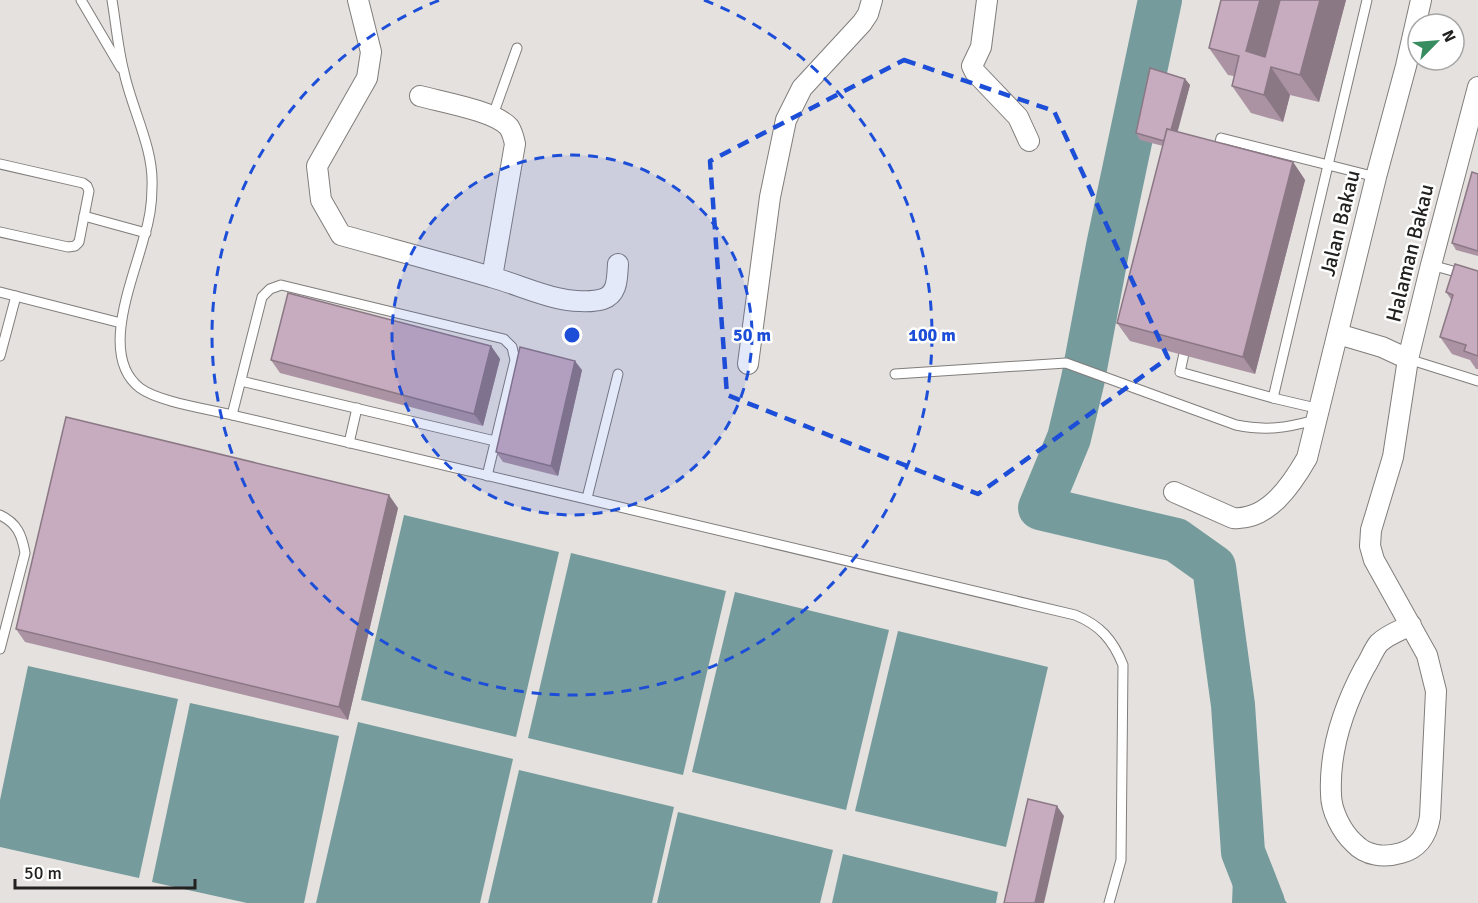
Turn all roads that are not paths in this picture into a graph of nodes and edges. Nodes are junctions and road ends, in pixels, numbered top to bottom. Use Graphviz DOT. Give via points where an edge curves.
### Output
graph roads {
  1 [pos="81,0"];
  2 [pos="112,0"];
  3 [pos="358,0"];
  4 [pos="872,0"];
  5 [pos="987,0"];
  6 [pos="1367,0"];
  7 [pos="1421,0"];
  8 [pos="517,48"];
  9 [pos="124,73"];
  10 [pos="1478,87"];
  11 [pos="420,96"];
  12 [pos="493,115"];
  13 [pos="1473,128"];
  14 [pos="1029,141"];
  15 [pos="1216,161"];
  16 [pos="0,164"];
  17 [pos="1327,164"];
  18 [pos="1376,177"];
  19 [pos="84,216"];
  20 [pos="0,232"];
  21 [pos="146,233"];
  22 [pos="618,264"];
  23 [pos="1431,265"];
  24 [pos="492,277"];
  25 [pos="1478,279"];
  26 [pos="0,292"];
  27 [pos="16,296"];
  28 [pos="121,323"];
  29 [pos="1338,334"];
  30 [pos="1187,342"];
  31 [pos="0,356"];
  32 [pos="1408,359"];
  33 [pos="748,364"];
  34 [pos="618,374"];
  35 [pos="895,374"];
  36 [pos="241,381"];
  37 [pos="1478,381"];
  38 [pos="1273,398"];
  39 [pos="357,408"];
  40 [pos="1319,414"];
  41 [pos="232,415"];
  42 [pos="495,441"];
  43 [pos="349,443"];
  44 [pos="487,476"];
  45 [pos="1174,492"];
  46 [pos="587,498"];
  47 [pos="0,515"];
  48 [pos="1411,624"];
  49 [pos="0,649"];
  50 [pos="1109,903"];
  1 -- 9 [label="lane"];
  2 -- 9 [label="lane"];
  3 -- 24 [label="street" via="371,52 367,78 317,166 321,200 341,235"];
  4 -- 33 [label="street" via="862,23 802,88 786,120 770,197"];
  5 -- 14 [label="street" via="981,47 972,66 1018,117"];
  6 -- 17 [label="lane"];
  7 -- 18 [label="street, Jalan Bakau"];
  8 -- 12 [label="lane"];
  9 -- 21 [label="lane" via="149,155 153,186"];
  10 -- 13 [label="street, Halaman Bakau"];
  11 -- 12 [label="street"];
  12 -- 24 [label="street" via="508,126 515,144"];
  13 -- 23 [label="street, Halaman Bakau"];
  15 -- 17 [label="lane" via="1221,138"];
  16 -- 19 [label="lane" via="84,183 89,190"];
  17 -- 18 [label="lane"];
  17 -- 38 [label="lane"];
  18 -- 29 [label="street, Jalan Bakau"];
  19 -- 20 [label="lane" via="75,246"];
  19 -- 21 [label="lane"];
  21 -- 28 [label="lane"];
  22 -- 24 [label="street" via="614,290 601,300 558,298"];
  23 -- 25 [label="lane"];
  23 -- 32 [label="street, Halaman Bakau"];
  26 -- 27 [label="lane"];
  27 -- 28 [label="lane"];
  27 -- 31 [label="lane"];
  28 -- 41 [label="lane" via="123,365 141,389"];
  29 -- 32 [label="street, Halaman Bakau"];
  29 -- 40 [label="street, Jalan Bakau"];
  30 -- 38 [label="lane" via="1180,372"];
  32 -- 37 [label="lane"];
  32 -- 48 [label="street" via="1394,457 1371,530 1370,546"];
  34 -- 46 [label="lane"];
  35 -- 40 [label="lane" via="1066,363 1245,427 1284,428"];
  36 -- 39 [label="lane"];
  36 -- 41 [label="lane"];
  36 -- 42 [label="lane" via="262,297 280,285 504,339 512,347 515,360"];
  38 -- 40 [label="lane"];
  39 -- 42 [label="lane"];
  39 -- 43 [label="lane"];
  40 -- 45 [label="street, Jalan Bakau" via="1307,458 1293,484 1269,506 1233,518"];
  41 -- 43 [label="lane"];
  42 -- 44 [label="lane"];
  43 -- 44 [label="lane"];
  44 -- 46 [label="lane"];
  46 -- 50 [label="lane" via="1075,615 1104,632 1123,665 1121,860"];
  47 -- 49 [label="lane" via="11,520 18,530 25,553"];
  48 -- 48 [label="street" via="1427,655 1436,691 1428,829 1412,850 1394,855 1370,854 1345,835 1335,812 1330,797 1333,757 1349,699 1374,652 1386,638"];
}
